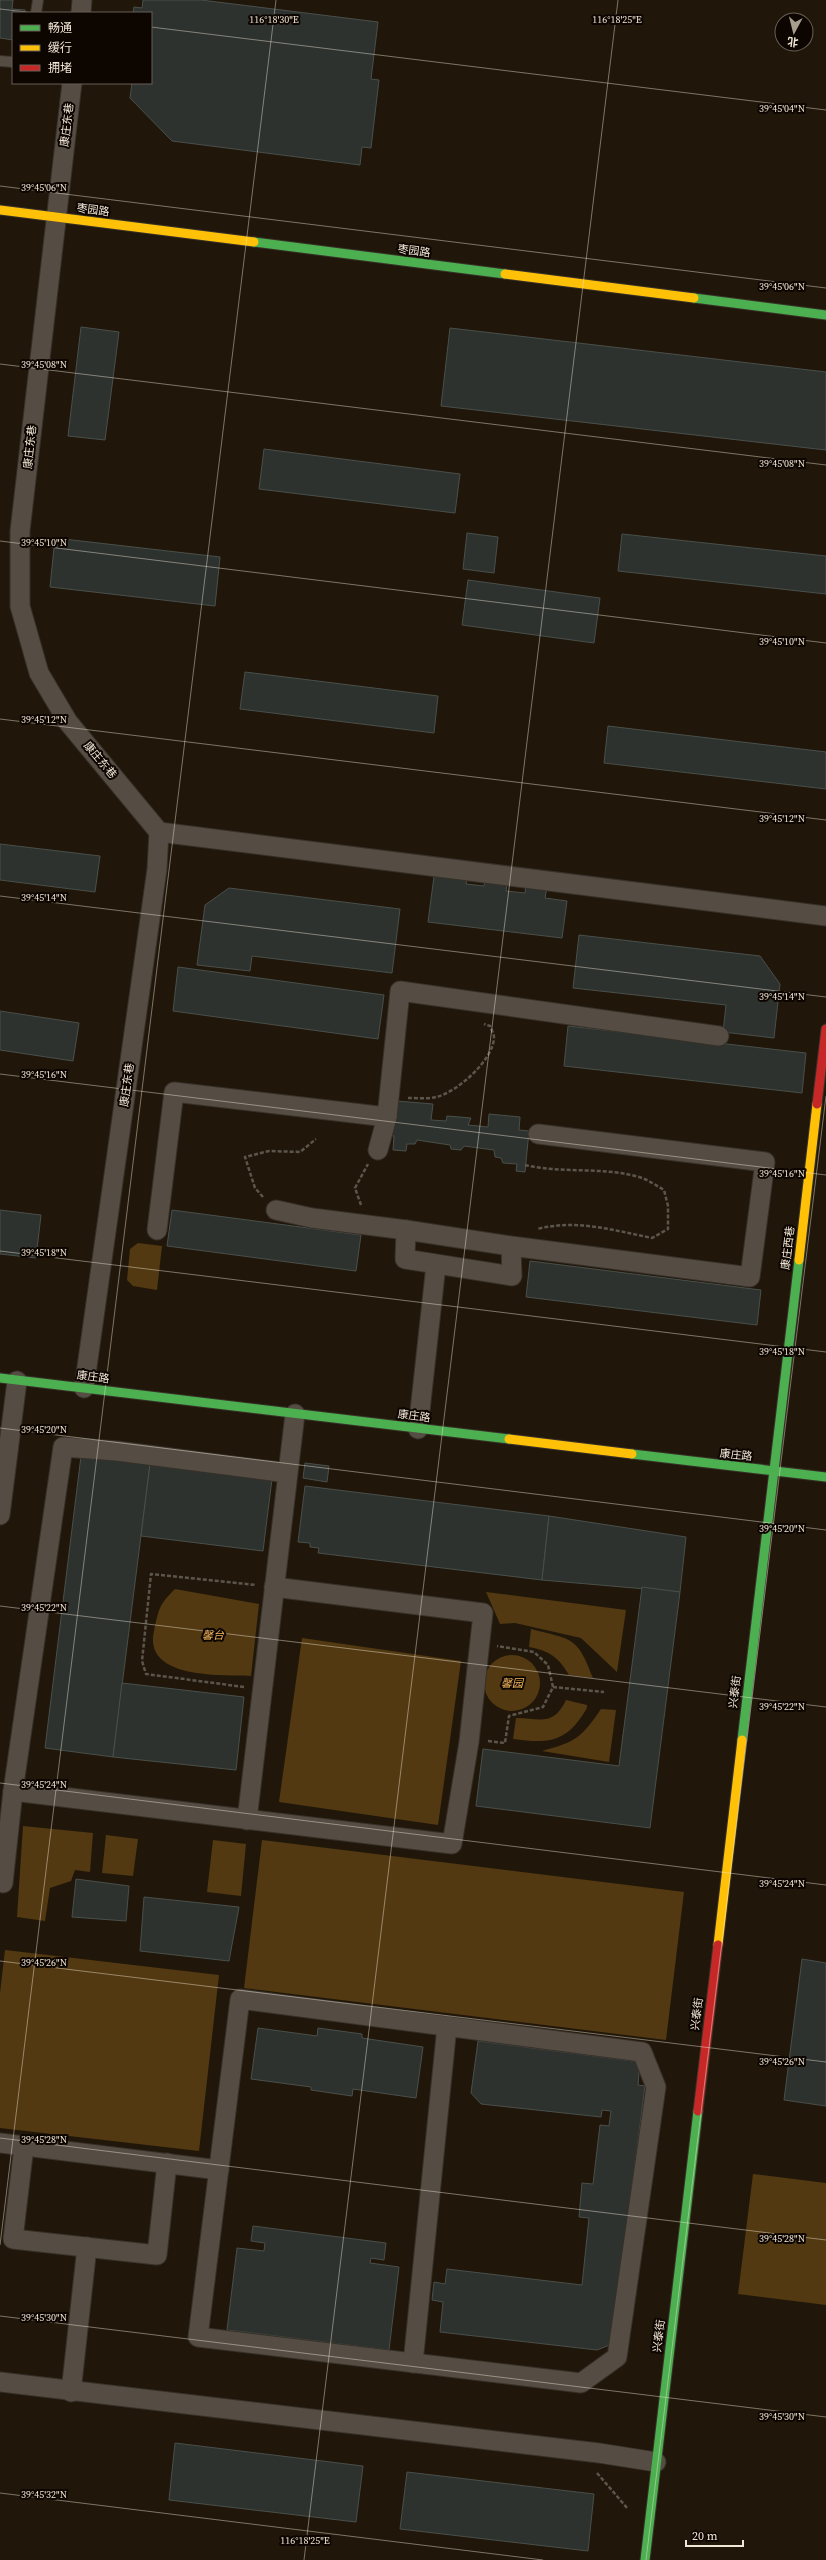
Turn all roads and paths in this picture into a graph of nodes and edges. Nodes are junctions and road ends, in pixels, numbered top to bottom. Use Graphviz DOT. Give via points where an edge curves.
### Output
graph roads {
  1 [pos="38,0"];
  2 [pos="82,0"];
  3 [pos="36,12"];
  4 [pos="81,12"];
  5 [pos="0,61"];
  6 [pos="12,62"];
  7 [pos="72,84"];
  8 [pos="0,210"];
  9 [pos="56,217"];
  10 [pos="826,315"];
  11 [pos="159,832"];
  12 [pos="826,916"];
  13 [pos="483,1023"];
  14 [pos="826,1028"];
  15 [pos="719,1036"];
  16 [pos="388,1097"];
  17 [pos="387,1117"];
  18 [pos="538,1134"];
  19 [pos="316,1139"];
  20 [pos="378,1150"];
  21 [pos="525,1165"];
  22 [pos="276,1210"];
  23 [pos="375,1225"];
  24 [pos="535,1229"];
  25 [pos="157,1230"];
  26 [pos="406,1230"];
  27 [pos="511,1246"];
  28 [pos="436,1265"];
  29 [pos="8,1380"];
  30 [pos="84,1388"];
  31 [pos="295,1414"];
  32 [pos="418,1429"];
  33 [pos="774,1471"];
  34 [pos="287,1473"];
  35 [pos="826,1477"];
  36 [pos="0,1515"];
  37 [pos="274,1587"];
  38 [pos="480,1644"];
  39 [pos="553,1687"];
  40 [pos="262,1690"];
  41 [pos="604,1692"];
  42 [pos="469,1739"];
  43 [pos="13,1791"];
  44 [pos="247,1820"];
  45 [pos="3,1883"];
  46 [pos="447,2026"];
  47 [pos="0,2143"];
  48 [pos="24,2146"];
  49 [pos="167,2164"];
  50 [pos="219,2170"];
  51 [pos="87,2247"];
  52 [pos="413,2363"];
  53 [pos="0,2382"];
  54 [pos="71,2392"];
  55 [pos="656,2462"];
  56 [pos="597,2473"];
  57 [pos="628,2509"];
  58 [pos="645,2560"];
  1 -- 3 [label="lane"];
  2 -- 4 [label="street"];
  5 -- 6 [label="lane"];
  7 -- 9 [label="street, 康庄东巷"];
  8 -- 9 [label="street, 枣园路"];
  9 -- 10 [label="street, 枣园路"];
  9 -- 11 [label="street, 康庄东巷" via="20,531 20,606 38,673 68,722"];
  11 -- 12 [label="street"];
  11 -- 30 [label="street, 康庄东巷" via="157,869"];
  13 -- 16 [label="path" via="490,1026 494,1038 488,1054 476,1071 456,1088 437,1097"];
  14 -- 33 [label="street, 康庄西巷"];
  15 -- 16 [label="street" via="400,991"];
  16 -- 17 [label="street"];
  17 -- 20 [label="street"];
  17 -- 25 [label="street" via="174,1092"];
  18 -- 27 [label="street" via="765,1162 750,1277"];
  19 -- 22 [label="path" via="300,1152 268,1151 245,1157 255,1188"];
  20 -- 23 [label="path" via="356,1188 363,1211"];
  21 -- 24 [label="path" via="554,1170 616,1173 643,1178 664,1190 668,1206 668,1229 652,1238 559,1223"];
  22 -- 23 [label="street" via="312,1218"];
  23 -- 26 [label="street"];
  26 -- 27 [label="street"];
  26 -- 28 [label="street" via="405,1259"];
  27 -- 28 [label="street" via="512,1276"];
  28 -- 32 [label="street"];
  29 -- 30 [label="street, 康庄路"];
  29 -- 36 [label="street"];
  30 -- 31 [label="street, 康庄路"];
  31 -- 32 [label="street, 康庄路"];
  31 -- 34 [label="street"];
  32 -- 33 [label="street, 康庄路"];
  33 -- 35 [label="street, 康庄路"];
  33 -- 55 [label="street, 兴泰街"];
  34 -- 37 [label="street"];
  34 -- 43 [label="street" via="117,1451 62,1447"];
  37 -- 38 [label="street" via="483,1613"];
  37 -- 40 [label="street"];
  37 -- 40 [label="path" via="151,1574 142,1661 146,1674"];
  38 -- 39 [label="path" via="534,1652 548,1665"];
  38 -- 42 [label="street"];
  39 -- 41 [label="path"];
  39 -- 42 [label="path" via="543,1707 509,1716 505,1743"];
  40 -- 44 [label="street"];
  42 -- 44 [label="street" via="452,1844"];
  43 -- 44 [label="street"];
  43 -- 45 [label="street"];
  46 -- 50 [label="street" via="240,1999"];
  46 -- 52 [label="street"];
  46 -- 52 [label="street" via="642,2052 656,2087 617,2357 581,2383"];
  47 -- 48 [label="street"];
  48 -- 49 [label="street"];
  48 -- 51 [label="street" via="13,2239"];
  49 -- 50 [label="street"];
  49 -- 51 [label="street" via="157,2255"];
  50 -- 52 [label="street" via="198,2337"];
  51 -- 54 [label="street"];
  53 -- 54 [label="street"];
  54 -- 55 [label="street" via="591,2452"];
  55 -- 58 [label="street, 兴泰街"];
  56 -- 57 [label="path"];
}
